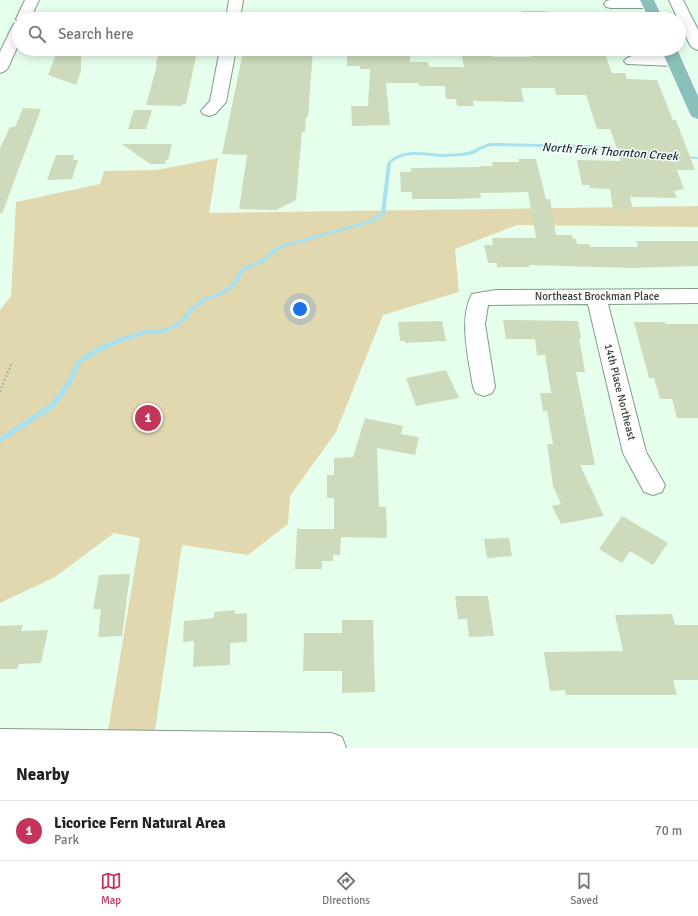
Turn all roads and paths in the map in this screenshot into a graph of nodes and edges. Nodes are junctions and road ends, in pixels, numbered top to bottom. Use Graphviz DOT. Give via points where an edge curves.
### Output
graph roads {
  1 [pos="32,0"];
  2 [pos="236,0"];
  3 [pos="676,0"];
  4 [pos="648,2"];
  5 [pos="611,4"];
  6 [pos="26,12"];
  7 [pos="234,12"];
  8 [pos="653,12"];
  9 [pos="682,12"];
  10 [pos="686,20"];
  11 [pos="12,42"];
  12 [pos="698,45"];
  13 [pos="227,56"];
  14 [pos="665,56"];
  15 [pos="672,56"];
  16 [pos="632,61"];
  17 [pos="0,68"];
  18 [pos="209,111"];
  19 [pos="698,114"];
  20 [pos="596,296"];
  21 [pos="698,296"];
  22 [pos="12,362"];
  23 [pos="484,387"];
  24 [pos="0,392"];
  25 [pos="653,485"];
  26 [pos="0,744"];
  27 [pos="112,746"];
  28 [pos="331,748"];
  1 -- 6 [label="street"];
  2 -- 7 [label="street"];
  3 -- 9 [label="street"];
  4 -- 5 [label="street"];
  4 -- 8 [label="main road"];
  10 -- 12 [label="street"];
  11 -- 17 [label="street"];
  13 -- 18 [label="street" via="218,102"];
  14 -- 16 [label="street"];
  15 -- 19 [label="main road"];
  20 -- 21 [label="street, Northeast Brockman Place"];
  20 -- 23 [label="street, Northeast Brockman Place" via="496,296 479,299 476,324"];
  20 -- 25 [label="street, 14th Place Northeast" via="635,453"];
  22 -- 24 [label="path"];
  26 -- 27 [label="street"];
  27 -- 28 [label="street"];
}
